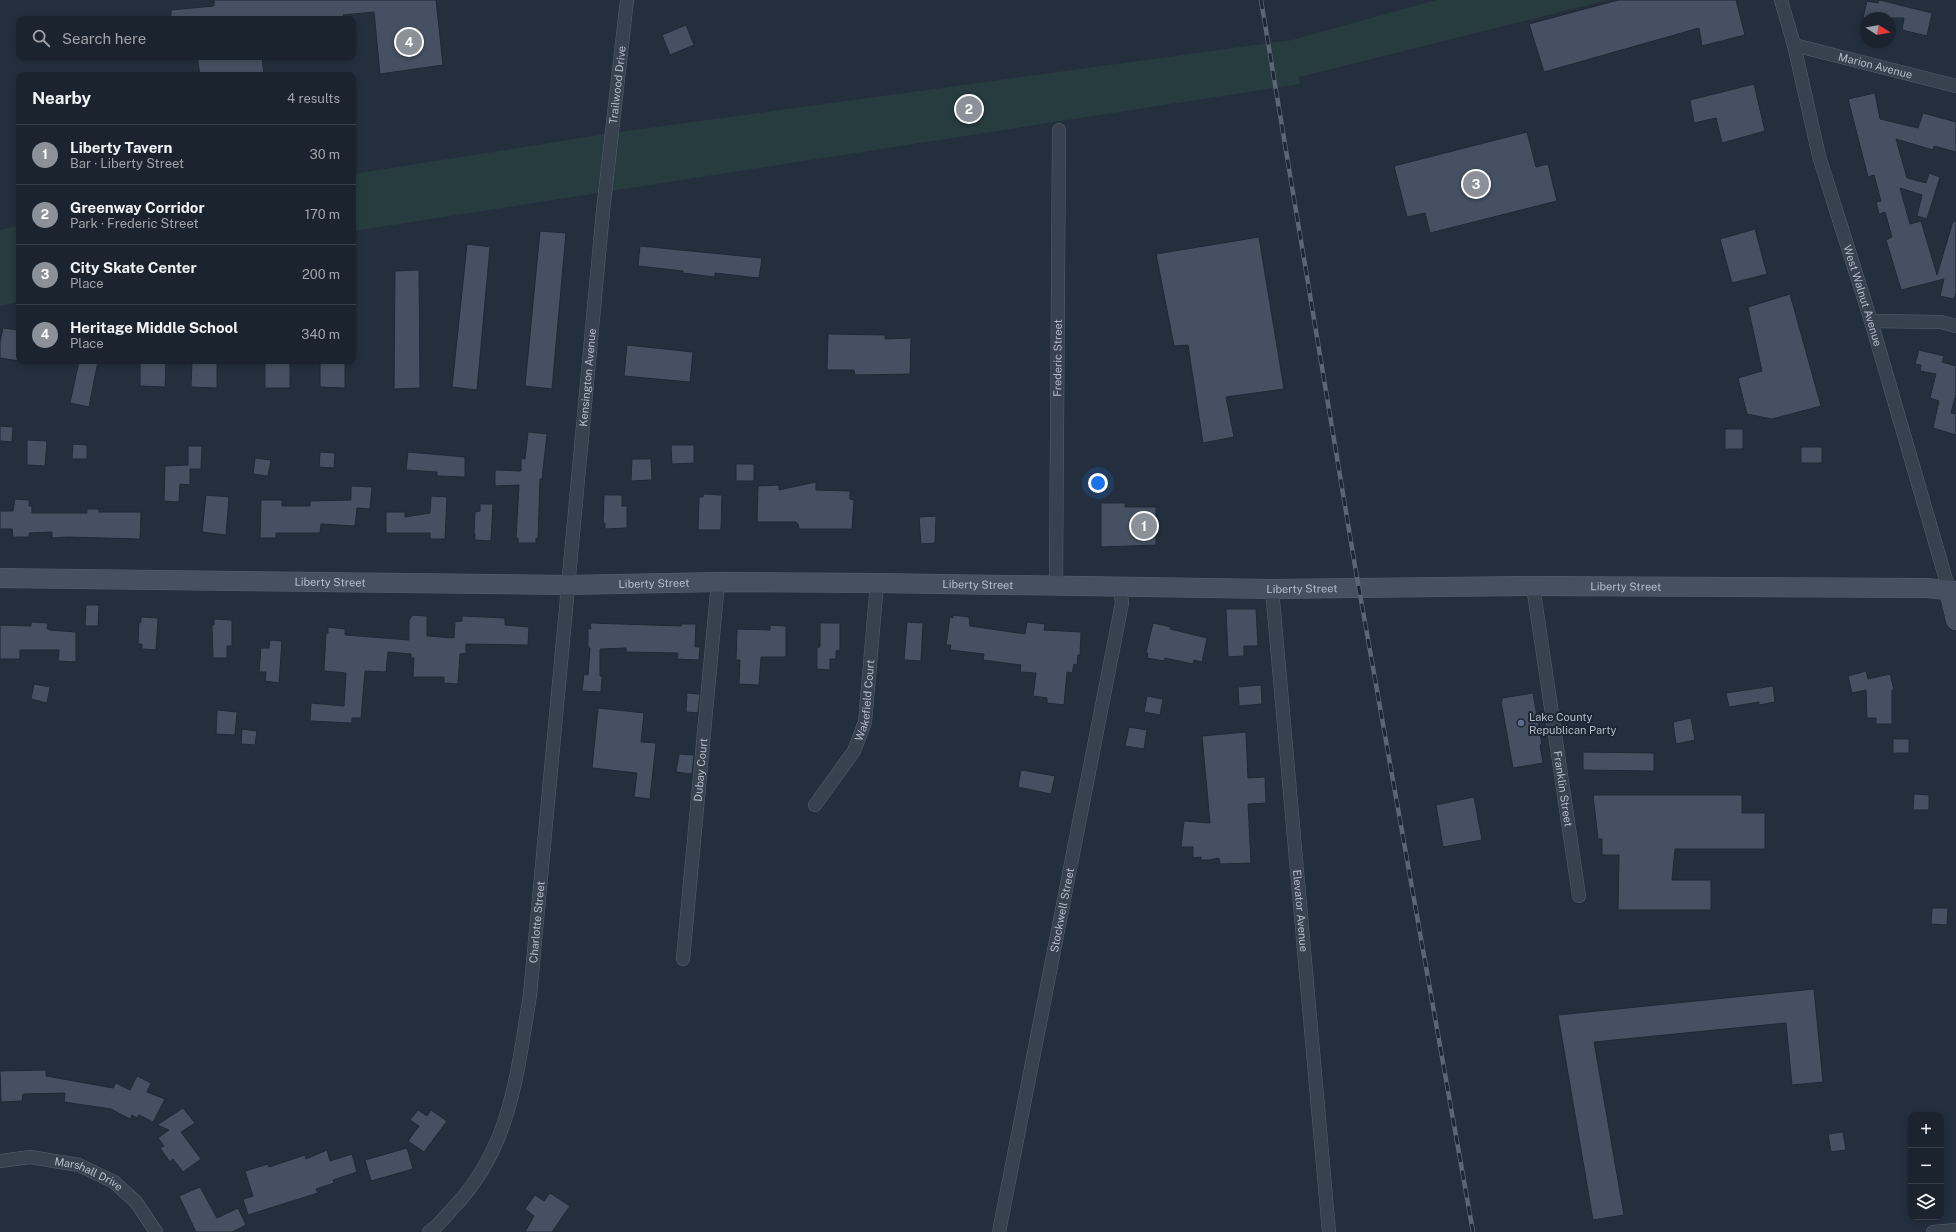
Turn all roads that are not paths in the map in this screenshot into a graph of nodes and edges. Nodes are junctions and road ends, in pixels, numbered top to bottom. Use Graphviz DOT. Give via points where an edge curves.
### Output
graph roads {
  1 [pos="627,0"];
  2 [pos="1781,0"];
  3 [pos="1794,45"];
  4 [pos="1956,86"];
  5 [pos="1059,130"];
  6 [pos="608,170"];
  7 [pos="1871,321"];
  8 [pos="1956,326"];
  9 [pos="0,578"];
  10 [pos="718,582"];
  11 [pos="877,583"];
  12 [pos="567,584"];
  13 [pos="1056,586"];
  14 [pos="1533,586"];
  15 [pos="1120,588"];
  16 [pos="1272,589"];
  17 [pos="1953,591"];
  18 [pos="1956,620"];
  19 [pos="815,805"];
  20 [pos="1579,896"];
  21 [pos="683,959"];
  22 [pos="0,1161"];
  23 [pos="1956,1230"];
  24 [pos="156,1232"];
  25 [pos="430,1232"];
  26 [pos="999,1232"];
  27 [pos="1329,1232"];
  28 [pos="1933,1232"];
  1 -- 6 [label="street, Trailwood Drive"];
  2 -- 3 [label="street, West Walnut Avenue"];
  3 -- 4 [label="street, Marion Avenue"];
  3 -- 7 [label="street, West Walnut Avenue" via="1820,156"];
  5 -- 13 [label="street, Frederic Street"];
  6 -- 12 [label="street, Kensington Avenue"];
  7 -- 8 [label="street" via="1941,322"];
  7 -- 17 [label="street, West Walnut Avenue"];
  9 -- 12 [label="street, Liberty Street"];
  10 -- 11 [label="street, Liberty Street"];
  10 -- 12 [label="street, Liberty Street"];
  10 -- 21 [label="street, Dubay Court"];
  11 -- 13 [label="street, Liberty Street"];
  11 -- 19 [label="street, Wakefield Court" via="865,722 854,751"];
  12 -- 25 [label="street, Charlotte Street" via="530,995 516,1077 505,1125 488,1163 466,1194"];
  13 -- 15 [label="street, Liberty Street"];
  14 -- 16 [label="street, Liberty Street"];
  14 -- 17 [label="street, Liberty Street" via="1927,588"];
  14 -- 20 [label="street, Franklin Street"];
  15 -- 16 [label="street, Liberty Street"];
  15 -- 26 [label="street, Stockwell Street" via="1122,603"];
  16 -- 27 [label="street, Elevator Avenue"];
  17 -- 18 [label="street"];
  22 -- 24 [label="street, Marshall Drive" via="30,1157 79,1165 114,1182 136,1202"];
  23 -- 28 [label="street"];
}
